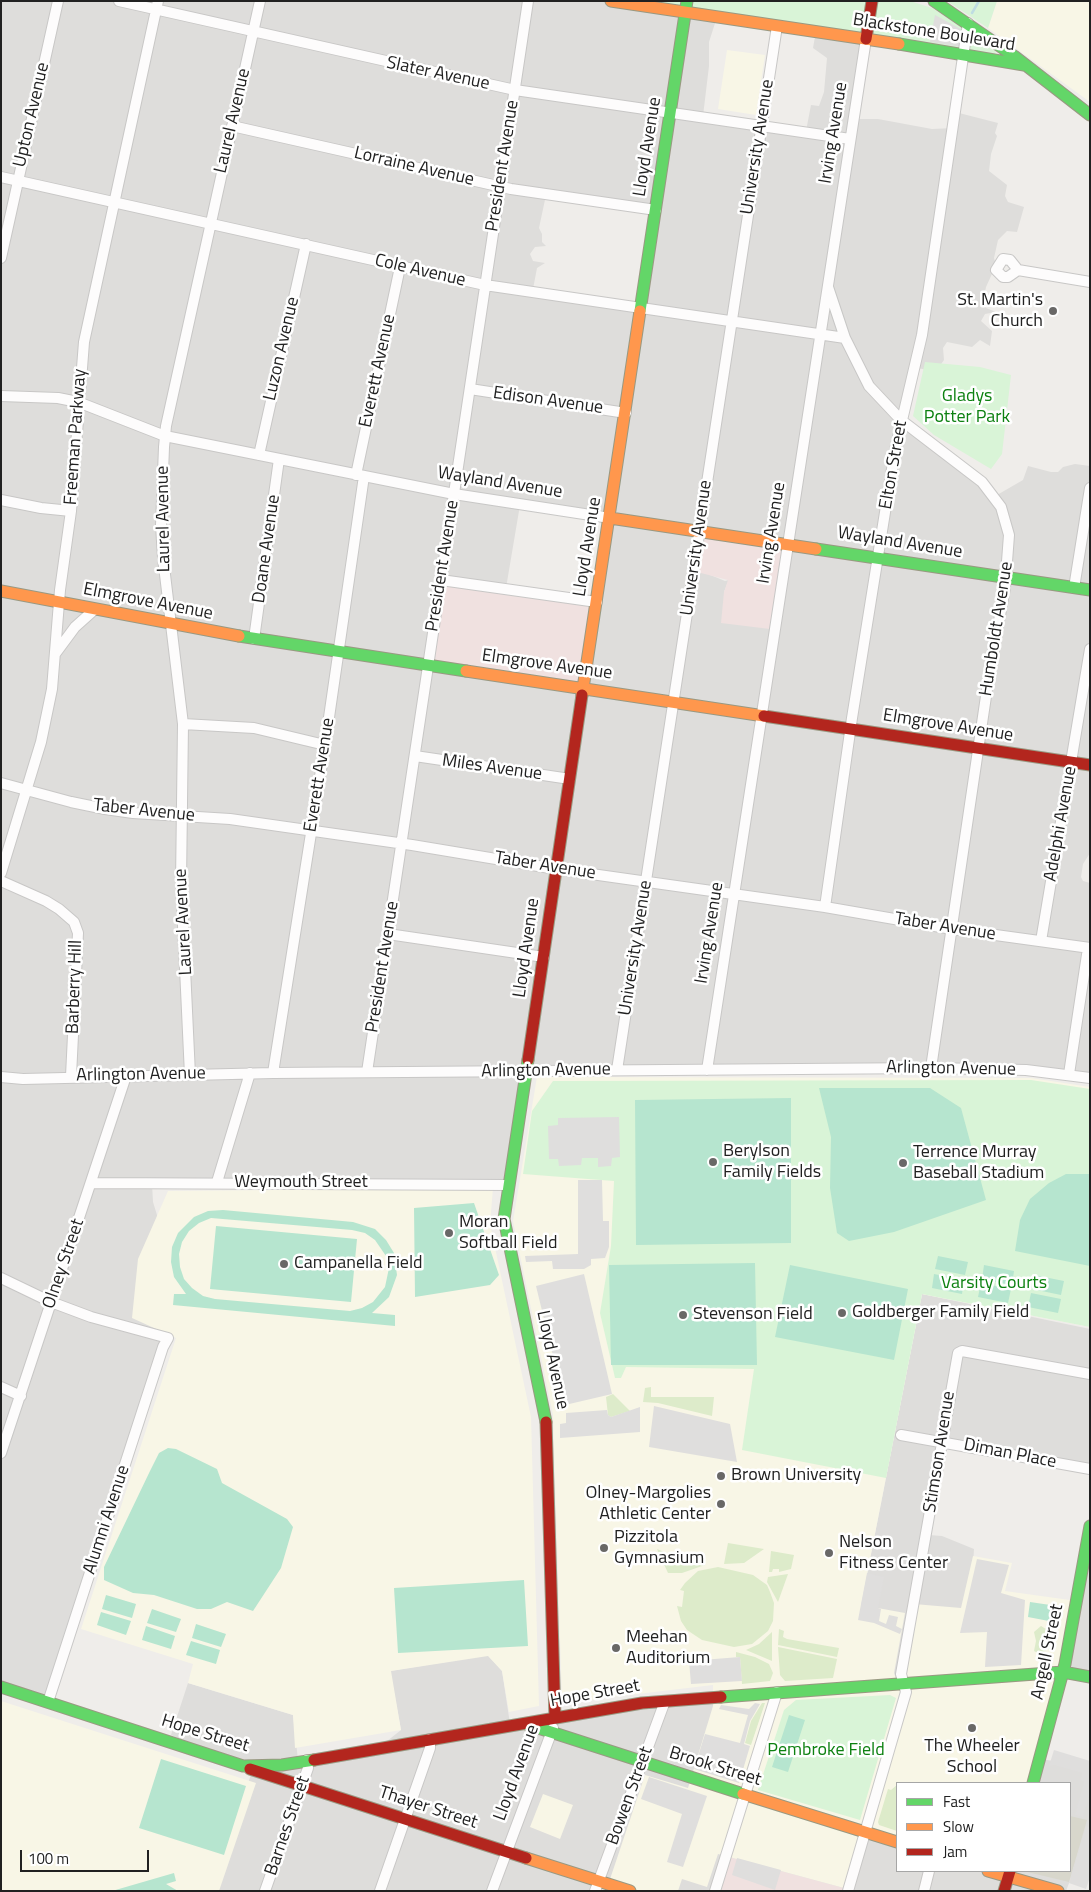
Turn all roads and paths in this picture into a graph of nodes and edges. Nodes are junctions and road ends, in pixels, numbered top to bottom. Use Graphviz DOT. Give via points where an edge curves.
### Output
graph roads {
  1 [pos="58,1"];
  2 [pos="119,1"];
  3 [pos="260,1"];
  4 [pos="528,1"];
  5 [pos="611,1"];
  6 [pos="872,1"];
  7 [pos="934,1"];
  8 [pos="157,6"];
  9 [pos="687,7"];
  10 [pos="968,23"];
  11 [pos="777,26"];
  12 [pos="253,32"];
  13 [pos="866,39"];
  14 [pos="964,53"];
  15 [pos="1024,65"];
  16 [pos="515,90"];
  17 [pos="671,115"];
  18 [pos="1090,115"];
  19 [pos="232,126"];
  20 [pos="761,127"];
  21 [pos="850,140"];
  22 [pos="1,177"];
  23 [pos="18,180"];
  24 [pos="500,186"];
  25 [pos="114,201"];
  26 [pos="656,210"];
  27 [pos="210,223"];
  28 [pos="306,244"];
  29 [pos="1,258"];
  30 [pos="400,267"];
  31 [pos="1018,270"];
  32 [pos="1090,282"];
  33 [pos="485,285"];
  34 [pos="827,285"];
  35 [pos="642,308"];
  36 [pos="731,320"];
  37 [pos="820,335"];
  38 [pos="845,338"];
  39 [pos="470,389"];
  40 [pos="1,396"];
  41 [pos="78,402"];
  42 [pos="626,413"];
  43 [pos="901,420"];
  44 [pos="165,436"];
  45 [pos="258,455"];
  46 [pos="279,459"];
  47 [pos="360,476"];
  48 [pos="1090,488"];
  49 [pos="454,494"];
  50 [pos="1,500"];
  51 [pos="71,511"];
  52 [pos="610,518"];
  53 [pos="700,531"];
  54 [pos="788,544"];
  55 [pos="878,558"];
  56 [pos="1006,577"];
  57 [pos="441,580"];
  58 [pos="1074,588"];
  59 [pos="1090,590"];
  60 [pos="1,591"];
  61 [pos="597,602"];
  62 [pos="60,603"];
  63 [pos="94,610"];
  64 [pos="170,625"];
  65 [pos="254,639"];
  66 [pos="1090,649"];
  67 [pos="338,651"];
  68 [pos="55,654"];
  69 [pos="428,665"];
  70 [pos="584,688"];
  71 [pos="674,702"];
  72 [pos="761,716"];
  73 [pos="183,724"];
  74 [pos="851,729"];
  75 [pos="325,744"];
  76 [pos="979,748"];
  77 [pos="415,756"];
  78 [pos="1071,762"];
  79 [pos="1090,765"];
  80 [pos="570,779"];
  81 [pos="1,783"];
  82 [pos="27,790"];
  83 [pos="181,815"];
  84 [pos="311,831"];
  85 [pos="402,844"];
  86 [pos="556,869"];
  87 [pos="1,873"];
  88 [pos="1,881"];
  89 [pos="647,882"];
  90 [pos="734,895"];
  91 [pos="825,907"];
  92 [pos="952,929"];
  93 [pos="388,934"];
  94 [pos="1041,941"];
  95 [pos="1089,948"];
  96 [pos="544,956"];
  97 [pos="931,1068"];
  98 [pos="617,1070"];
  99 [pos="706,1070"];
  100 [pos="526,1071"];
  101 [pos="273,1072"];
  102 [pos="367,1072"];
  103 [pos="250,1073"];
  104 [pos="1069,1074"];
  105 [pos="190,1075"];
  106 [pos="71,1076"];
  107 [pos="126,1076"];
  108 [pos="1,1077"];
  109 [pos="1090,1078"];
  110 [pos="217,1182"];
  111 [pos="92,1183"];
  112 [pos="509,1185"];
  113 [pos="1,1278"];
  114 [pos="52,1302"];
  115 [pos="1090,1374"];
  116 [pos="1,1387"];
  117 [pos="21,1396"];
  118 [pos="901,1435"];
  119 [pos="942,1441"];
  120 [pos="1,1453"];
  121 [pos="1090,1469"];
  122 [pos="1090,1526"];
  123 [pos="1063,1672"];
  124 [pos="1090,1677"];
  125 [pos="903,1684"];
  126 [pos="1,1687"];
  127 [pos="777,1692"];
  128 [pos="665,1701"];
  129 [pos="48,1702"];
  130 [pos="554,1718"];
  131 [pos="524,1723"];
  132 [pos="552,1734"];
  133 [pos="430,1739"];
  134 [pos="307,1760"];
  135 [pos="641,1762"];
  136 [pos="243,1766"];
  137 [pos="1033,1782"];
  138 [pos="301,1786"];
  139 [pos="746,1794"];
  140 [pos="405,1819"];
  141 [pos="866,1832"];
  142 [pos="896,1842"];
  143 [pos="506,1851"];
  144 [pos="929,1872"];
  145 [pos="995,1872"];
  146 [pos="1009,1874"];
  147 [pos="597,1885"];
  148 [pos="265,1891"];
  149 [pos="380,1891"];
  150 [pos="492,1891"];
  151 [pos="630,1891"];
  152 [pos="715,1891"];
  153 [pos="848,1891"];
  154 [pos="924,1891"];
  155 [pos="1004,1891"];
  156 [pos="1058,1891"];
  1 -- 23 [label="street, Upton Avenue"];
  2 -- 8 [label="street, Slater Avenue"];
  3 -- 12 [label="street, Laurel Avenue"];
  4 -- 16 [label="street, President Avenue"];
  5 -- 9 [label="street, Blackstone Boulevard"];
  6 -- 13 [label="street, Irving Avenue"];
  7 -- 10 [label="street, Blackstone Boulevard"];
  8 -- 12 [label="street, Slater Avenue"];
  8 -- 25 [label="street, Freeman Parkway"];
  9 -- 11 [label="street, Blackstone Boulevard"];
  9 -- 17 [label="street, Lloyd Avenue"];
  10 -- 14 [label="street, Elton Street"];
  10 -- 15 [label="street, Blackstone Boulevard"];
  11 -- 13 [label="street, Blackstone Boulevard"];
  11 -- 20 [label="street, University Avenue"];
  12 -- 16 [label="street, Slater Avenue"];
  12 -- 19 [label="street, Laurel Avenue"];
  13 -- 14 [label="street, Blackstone Boulevard"];
  13 -- 21 [label="street, Irving Avenue"];
  14 -- 15 [label="street, Blackstone Boulevard"];
  14 -- 43 [label="street, Elton Street" via="922,335"];
  15 -- 18 [label="street"];
  16 -- 17 [label="street, Slater Avenue"];
  16 -- 24 [label="street, President Avenue"];
  17 -- 20 [label="street, Slater Avenue"];
  17 -- 26 [label="street, Lloyd Avenue"];
  19 -- 24 [label="street, Lorraine Avenue"];
  19 -- 27 [label="street, Laurel Avenue"];
  20 -- 21 [label="street, Slater Avenue"];
  20 -- 36 [label="street, University Avenue"];
  21 -- 34 [label="street, Irving Avenue"];
  22 -- 23 [label="street, Cole Avenue"];
  23 -- 25 [label="street, Cole Avenue"];
  23 -- 29 [label="street, Upton Avenue"];
  24 -- 26 [label="street, Lorraine Avenue"];
  24 -- 33 [label="street, President Avenue"];
  25 -- 27 [label="street, Cole Avenue"];
  25 -- 41 [label="street, Freeman Parkway" via="84,342"];
  26 -- 35 [label="street, Lloyd Avenue"];
  27 -- 28 [label="street, Cole Avenue"];
  27 -- 44 [label="street, Laurel Avenue"];
  28 -- 30 [label="street, Cole Avenue"];
  28 -- 45 [label="street, Luzon Avenue"];
  30 -- 33 [label="street, Cole Avenue"];
  30 -- 47 [label="street, Everett Avenue"];
  31 -- 32 [label="street"];
  33 -- 35 [label="street, Cole Avenue"];
  33 -- 39 [label="street, President Avenue"];
  34 -- 37 [label="street, Irving Avenue"];
  34 -- 38 [label="street, Humboldt Avenue"];
  35 -- 36 [label="street, Cole Avenue"];
  35 -- 42 [label="street, Lloyd Avenue"];
  36 -- 37 [label="street, Cole Avenue"];
  36 -- 53 [label="street, University Avenue"];
  37 -- 38 [label="street, Cole Avenue"];
  37 -- 54 [label="street, Irving Avenue"];
  38 -- 43 [label="street, Humboldt Avenue" via="869,386"];
  39 -- 42 [label="street, Edison Avenue"];
  39 -- 49 [label="street, President Avenue"];
  40 -- 41 [label="street, Wayland Avenue"];
  41 -- 44 [label="street, Wayland Avenue"];
  41 -- 51 [label="street, Freeman Parkway"];
  42 -- 52 [label="street, Lloyd Avenue"];
  43 -- 55 [label="street, Elton Street"];
  43 -- 56 [label="street, Humboldt Avenue" via="968,470 996,500 1006,519 1009,535"];
  44 -- 45 [label="street, Wayland Avenue"];
  44 -- 64 [label="street, Laurel Avenue" via="162,524"];
  45 -- 46 [label="street, Wayland Avenue"];
  46 -- 47 [label="street, Wayland Avenue"];
  46 -- 65 [label="street, Doane Avenue"];
  47 -- 49 [label="street, Wayland Avenue"];
  47 -- 67 [label="street, Everett Avenue"];
  48 -- 58 [label="street"];
  49 -- 52 [label="street, Wayland Avenue"];
  49 -- 57 [label="street, President Avenue"];
  50 -- 51 [label="street"];
  51 -- 62 [label="street, Freeman Parkway"];
  52 -- 53 [label="street, Wayland Avenue"];
  52 -- 61 [label="street, Lloyd Avenue"];
  53 -- 54 [label="street, Wayland Avenue"];
  53 -- 71 [label="street, University Avenue"];
  54 -- 55 [label="street, Wayland Avenue"];
  54 -- 72 [label="street, Irving Avenue"];
  55 -- 56 [label="street, Wayland Avenue"];
  55 -- 74 [label="street, Elton Street"];
  56 -- 58 [label="street, Wayland Avenue"];
  56 -- 76 [label="street, Humboldt Avenue"];
  57 -- 61 [label="street"];
  57 -- 69 [label="street, President Avenue"];
  58 -- 59 [label="street, Wayland Avenue"];
  60 -- 62 [label="street, Elmgrove Avenue"];
  61 -- 70 [label="street, Lloyd Avenue"];
  62 -- 63 [label="street, Elmgrove Avenue"];
  62 -- 68 [label="street, Freeman Parkway"];
  63 -- 64 [label="street, Elmgrove Avenue"];
  63 -- 68 [label="street" via="75,626"];
  64 -- 65 [label="street, Elmgrove Avenue"];
  64 -- 73 [label="street, Laurel Avenue"];
  65 -- 67 [label="street, Elmgrove Avenue"];
  66 -- 78 [label="street, Adelphi Avenue"];
  67 -- 69 [label="street, Elmgrove Avenue"];
  67 -- 75 [label="street, Everett Avenue"];
  68 -- 82 [label="street, Freeman Parkway" via="42,742"];
  69 -- 70 [label="street, Elmgrove Avenue"];
  69 -- 77 [label="street, President Avenue"];
  70 -- 71 [label="street, Elmgrove Avenue"];
  70 -- 80 [label="street, Lloyd Avenue"];
  71 -- 72 [label="street, Elmgrove Avenue"];
  71 -- 89 [label="street, University Avenue"];
  72 -- 74 [label="street, Elmgrove Avenue"];
  72 -- 90 [label="street, Irving Avenue"];
  73 -- 75 [label="street" via="254,728"];
  73 -- 83 [label="street, Laurel Avenue"];
  74 -- 76 [label="street, Elmgrove Avenue"];
  74 -- 91 [label="street, Elton Street"];
  75 -- 84 [label="street, Everett Avenue"];
  76 -- 78 [label="street, Elmgrove Avenue"];
  76 -- 92 [label="street, Humboldt Avenue"];
  77 -- 80 [label="street, Miles Avenue"];
  77 -- 85 [label="street, President Avenue"];
  78 -- 79 [label="street, Elmgrove Avenue"];
  78 -- 94 [label="street, Adelphi Avenue"];
  80 -- 86 [label="street, Lloyd Avenue"];
  81 -- 82 [label="street, Taber Avenue"];
  82 -- 83 [label="street, Taber Avenue" via="105,808"];
  82 -- 87 [label="street, Freeman Parkway"];
  83 -- 84 [label="street, Taber Avenue"];
  83 -- 105 [label="street, Laurel Avenue"];
  84 -- 85 [label="street, Taber Avenue"];
  84 -- 101 [label="street, Everett Avenue"];
  85 -- 86 [label="street, Taber Avenue"];
  85 -- 93 [label="street, President Avenue"];
  86 -- 89 [label="street, Taber Avenue"];
  86 -- 96 [label="street, Lloyd Avenue"];
  88 -- 106 [label="street, Barberry Hill" via="46,901 67,915 76,928"];
  89 -- 90 [label="street, Taber Avenue"];
  89 -- 98 [label="street, University Avenue"];
  90 -- 91 [label="street, Taber Avenue"];
  90 -- 99 [label="street, Irving Avenue"];
  91 -- 92 [label="street, Taber Avenue"];
  92 -- 94 [label="street, Taber Avenue"];
  92 -- 97 [label="street, Humboldt Avenue"];
  93 -- 96 [label="street"];
  93 -- 102 [label="street, President Avenue"];
  94 -- 95 [label="street, Taber Avenue"];
  95 -- 104 [label="street"];
  96 -- 100 [label="street, Lloyd Avenue"];
  97 -- 99 [label="street, Arlington Avenue"];
  97 -- 104 [label="street, Arlington Avenue"];
  98 -- 99 [label="street, Arlington Avenue"];
  98 -- 100 [label="street, Arlington Avenue"];
  100 -- 102 [label="street, Arlington Avenue"];
  100 -- 112 [label="street, Lloyd Avenue"];
  101 -- 102 [label="street, Arlington Avenue"];
  101 -- 103 [label="street, Arlington Avenue"];
  103 -- 105 [label="street, Arlington Avenue"];
  103 -- 110 [label="street"];
  104 -- 109 [label="street, Arlington Avenue"];
  105 -- 107 [label="street, Arlington Avenue"];
  106 -- 107 [label="street, Arlington Avenue"];
  106 -- 108 [label="street, Arlington Avenue"];
  107 -- 111 [label="street, Olney Street"];
  110 -- 111 [label="street, Weymouth Street"];
  110 -- 112 [label="street, Weymouth Street"];
  111 -- 114 [label="street, Olney Street"];
  112 -- 130 [label="street, Lloyd Avenue" via="504,1218 546,1419"];
  113 -- 114 [label="street"];
  114 -- 117 [label="street, Olney Street"];
  114 -- 129 [label="street, Alumni Avenue" via="91,1317 168,1338"];
  115 -- 119 [label="street, Stimson Avenue" via="958,1352"];
  116 -- 117 [label="street"];
  117 -- 120 [label="street, Olney Street"];
  118 -- 119 [label="street, Diman Place"];
  119 -- 121 [label="street, Diman Place"];
  119 -- 125 [label="street, Stimson Avenue" via="901,1674"];
  122 -- 123 [label="street, Angell Street"];
  123 -- 124 [label="street, Hope Street"];
  123 -- 125 [label="street, Hope Street"];
  123 -- 137 [label="street, Angell Street"];
  125 -- 127 [label="street, Hope Street"];
  125 -- 141 [label="street, Stimson Avenue" via="906,1692"];
  126 -- 129 [label="street, Hope Street"];
  127 -- 128 [label="street, Hope Street"];
  127 -- 139 [label="street"];
  128 -- 130 [label="street, Hope Street"];
  128 -- 135 [label="street, Bowen Street"];
  129 -- 136 [label="street, Hope Street"];
  130 -- 131 [label="street, Hope Street"];
  130 -- 132 [label="street, Lloyd Avenue"];
  131 -- 132 [label="street, Brook Street"];
  131 -- 133 [label="street, Hope Street"];
  132 -- 135 [label="street, Brook Street"];
  132 -- 143 [label="street, Lloyd Avenue"];
  133 -- 134 [label="street, Hope Street"];
  133 -- 140 [label="street" via="430,1748"];
  134 -- 136 [label="street, Hope Street" via="270,1766"];
  134 -- 138 [label="street, Barnes Street" via="308,1768"];
  135 -- 139 [label="street, Brook Street"];
  135 -- 147 [label="street, Bowen Street"];
  136 -- 138 [label="street, Thayer Street"];
  138 -- 140 [label="street, Thayer Street"];
  138 -- 148 [label="street, Barnes Street"];
  139 -- 141 [label="street, Brook Street"];
  139 -- 152 [label="street"];
  140 -- 143 [label="street, Thayer Street"];
  140 -- 149 [label="street"];
  141 -- 142 [label="street, Brook Street"];
  141 -- 153 [label="street, Stimson Avenue"];
  143 -- 147 [label="street, Thayer Street"];
  143 -- 150 [label="street, Lloyd Avenue"];
  144 -- 154 [label="street"];
  145 -- 146 [label="street"];
  146 -- 155 [label="street"];
  146 -- 156 [label="street"];
  147 -- 151 [label="street, Thayer Street"];
}
